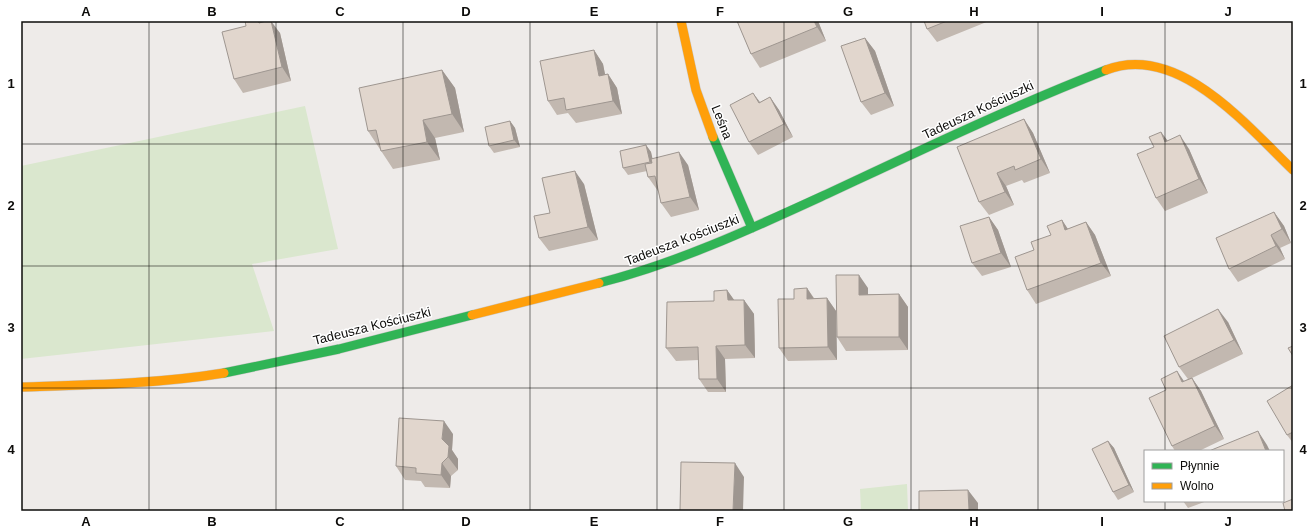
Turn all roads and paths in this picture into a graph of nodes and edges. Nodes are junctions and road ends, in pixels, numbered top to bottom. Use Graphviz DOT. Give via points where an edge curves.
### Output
graph roads {
  1 [pos="681,21"];
  2 [pos="1293,170"];
  3 [pos="752,228"];
  4 [pos="21,387"];
  1 -- 3 [label="street, Leśna" via="704,116"];
  2 -- 3 [label="street, Tadeusza Kościuszki" via="1222,102 1200,85 1169,70 1139,65 1113,67 1037,97"];
  3 -- 4 [label="street, Tadeusza Kościuszki" via="641,272 339,349 182,380 78,387"];
}
